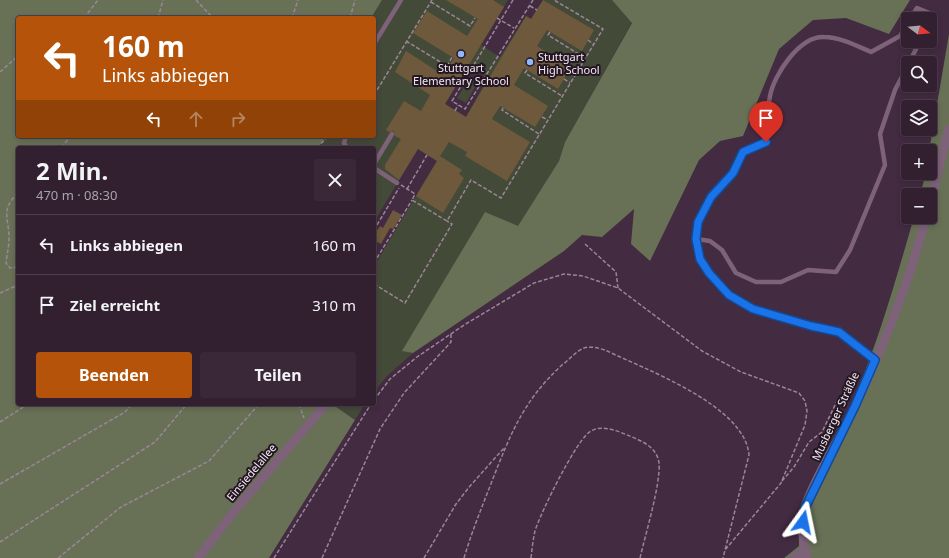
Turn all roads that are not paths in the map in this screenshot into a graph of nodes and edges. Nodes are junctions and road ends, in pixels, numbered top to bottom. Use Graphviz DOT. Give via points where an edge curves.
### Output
graph roads {
  1 [pos="401,0"];
  2 [pos="914,12"];
  3 [pos="927,12"];
  4 [pos="901,34"];
  5 [pos="376,41"];
  6 [pos="901,78"];
  7 [pos="949,129"];
  8 [pos="392,134"];
  9 [pos="376,161"];
  10 [pos="376,169"];
  11 [pos="399,184"];
  12 [pos="934,188"];
  13 [pos="924,224"];
  14 [pos="696,239"];
  15 [pos="875,360"];
  16 [pos="324,406"];
  17 [pos="806,555"];
  18 [pos="198,558"];
  19 [pos="794,558"];
  1 -- 5 [label="lane"];
  2 -- 3 [label="lane" via="917,8"];
  4 -- 14 [label="lane" via="871,52 849,42 824,36 804,43 788,58 770,95 766,142 743,152 733,173 711,197 698,222"];
  6 -- 14 [label="lane" via="880,134 885,165 850,250 836,272 808,270 781,282 756,282 736,273 722,250 710,241"];
  7 -- 12 [label="street"];
  8 -- 9 [label="lane"];
  10 -- 11 [label="lane"];
  13 -- 15 [label="street, Musberger Sträßle"];
  14 -- 15 [label="lane" via="700,259 729,295 753,309 839,332"];
  15 -- 17 [label="street, Musberger Sträßle" via="805,508 802,535"];
  16 -- 18 [label="street, Einsiedelallee" via="236,509"];
  17 -- 19 [label="street"];
}
